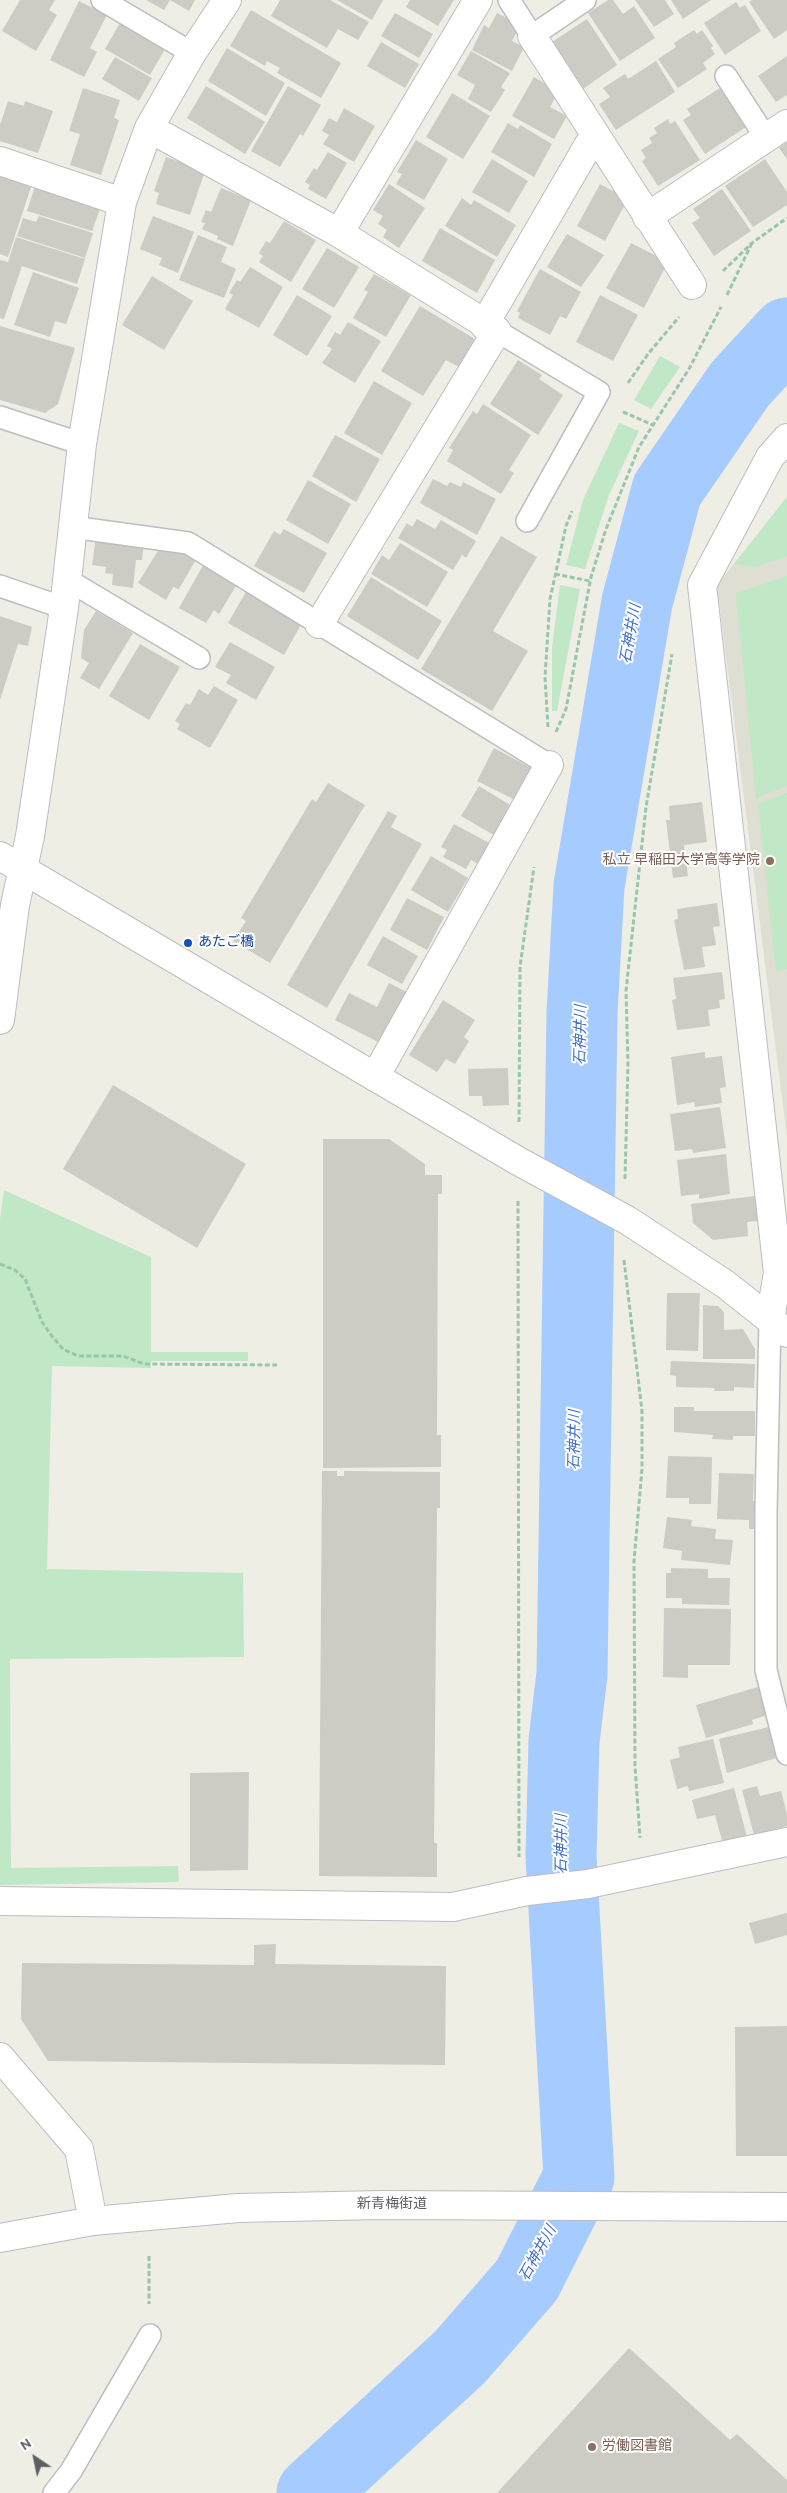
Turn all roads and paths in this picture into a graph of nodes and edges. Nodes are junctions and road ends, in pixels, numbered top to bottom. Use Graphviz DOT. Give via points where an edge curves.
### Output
graph roads {
  1 [pos="102,0"];
  2 [pos="227,0"];
  3 [pos="478,0"];
  4 [pos="508,0"];
  5 [pos="585,0"];
  6 [pos="532,36"];
  7 [pos="192,52"];
  8 [pos="726,76"];
  9 [pos="149,128"];
  10 [pos="776,131"];
  11 [pos="597,139"];
  12 [pos="0,161"];
  13 [pos="122,202"];
  14 [pos="647,218"];
  15 [pos="339,232"];
  16 [pos="752,243"];
  17 [pos="692,285"];
  18 [pos="491,328"];
  19 [pos="622,411"];
  20 [pos="0,417"];
  21 [pos="653,425"];
  22 [pos="787,438"];
  23 [pos="82,444"];
  24 [pos="527,521"];
  25 [pos="72,527"];
  26 [pos="555,574"];
  27 [pos="66,579"];
  28 [pos="590,581"];
  29 [pos="0,586"];
  30 [pos="64,608"];
  31 [pos="319,624"];
  32 [pos="199,658"];
  33 [pos="553,737"];
  34 [pos="549,765"];
  35 [pos="10,863"];
  36 [pos="0,1020"];
  37 [pos="375,1077"];
  38 [pos="0,1264"];
  39 [pos="779,1326"];
  40 [pos="277,1365"];
  41 [pos="787,1754"];
  42 [pos="787,1842"];
  43 [pos="0,1901"];
  44 [pos="0,2057"];
  45 [pos="787,2207"];
  46 [pos="93,2221"];
  47 [pos="0,2238"];
  48 [pos="149,2256"];
  49 [pos="150,2335"];
  50 [pos="54,2493"];
  1 -- 7 [label="lane"];
  2 -- 7 [label="street"];
  3 -- 15 [label="street"];
  4 -- 6 [label="lane"];
  5 -- 6 [label="lane"];
  6 -- 11 [label="street"];
  7 -- 9 [label="street"];
  8 -- 10 [label="lane"];
  9 -- 13 [label="street"];
  9 -- 15 [label="street"];
  10 -- 14 [label="street"];
  11 -- 14 [label="street"];
  11 -- 18 [label="street" via="589,144"];
  12 -- 13 [label="street"];
  13 -- 23 [label="street"];
  14 -- 17 [label="street"];
  15 -- 18 [label="street"];
  16 -- 21 [label="path" via="689,369"];
  18 -- 24 [label="lane" via="599,392"];
  18 -- 31 [label="street"];
  19 -- 21 [label="path"];
  20 -- 23 [label="lane"];
  21 -- 28 [label="path" via="627,475"];
  22 -- 39 [label="street" via="770,458 702,585 778,1272"];
  23 -- 25 [label="street"];
  25 -- 27 [label="street"];
  25 -- 31 [label="lane" via="188,543"];
  26 -- 28 [label="path"];
  27 -- 30 [label="street"];
  27 -- 32 [label="lane"];
  28 -- 33 [label="path" via="566,709"];
  29 -- 30 [label="lane"];
  30 -- 35 [label="street" via="30,836"];
  31 -- 34 [label="lane"];
  34 -- 37 [label="street"];
  35 -- 36 [label="street"];
  35 -- 37 [label="street"];
  37 -- 39 [label="street" via="617,1214 684,1256"];
  38 -- 40 [label="path" via="15,1270 24,1279 51,1335 63,1349 78,1356 123,1356 144,1364"];
  39 -- 41 [label="lane" via="766,1511 766,1670"];
  42 -- 43 [label="street" via="588,1884 528,1891 453,1907"];
  44 -- 46 [label="street" via="79,2149"];
  45 -- 46 [label="street, 新青梅街道" via="382,2205 238,2208"];
  46 -- 47 [label="street, 新青梅街道"];
  48 -- 49 [label="path"];
  49 -- 50 [label="lane"];
}
